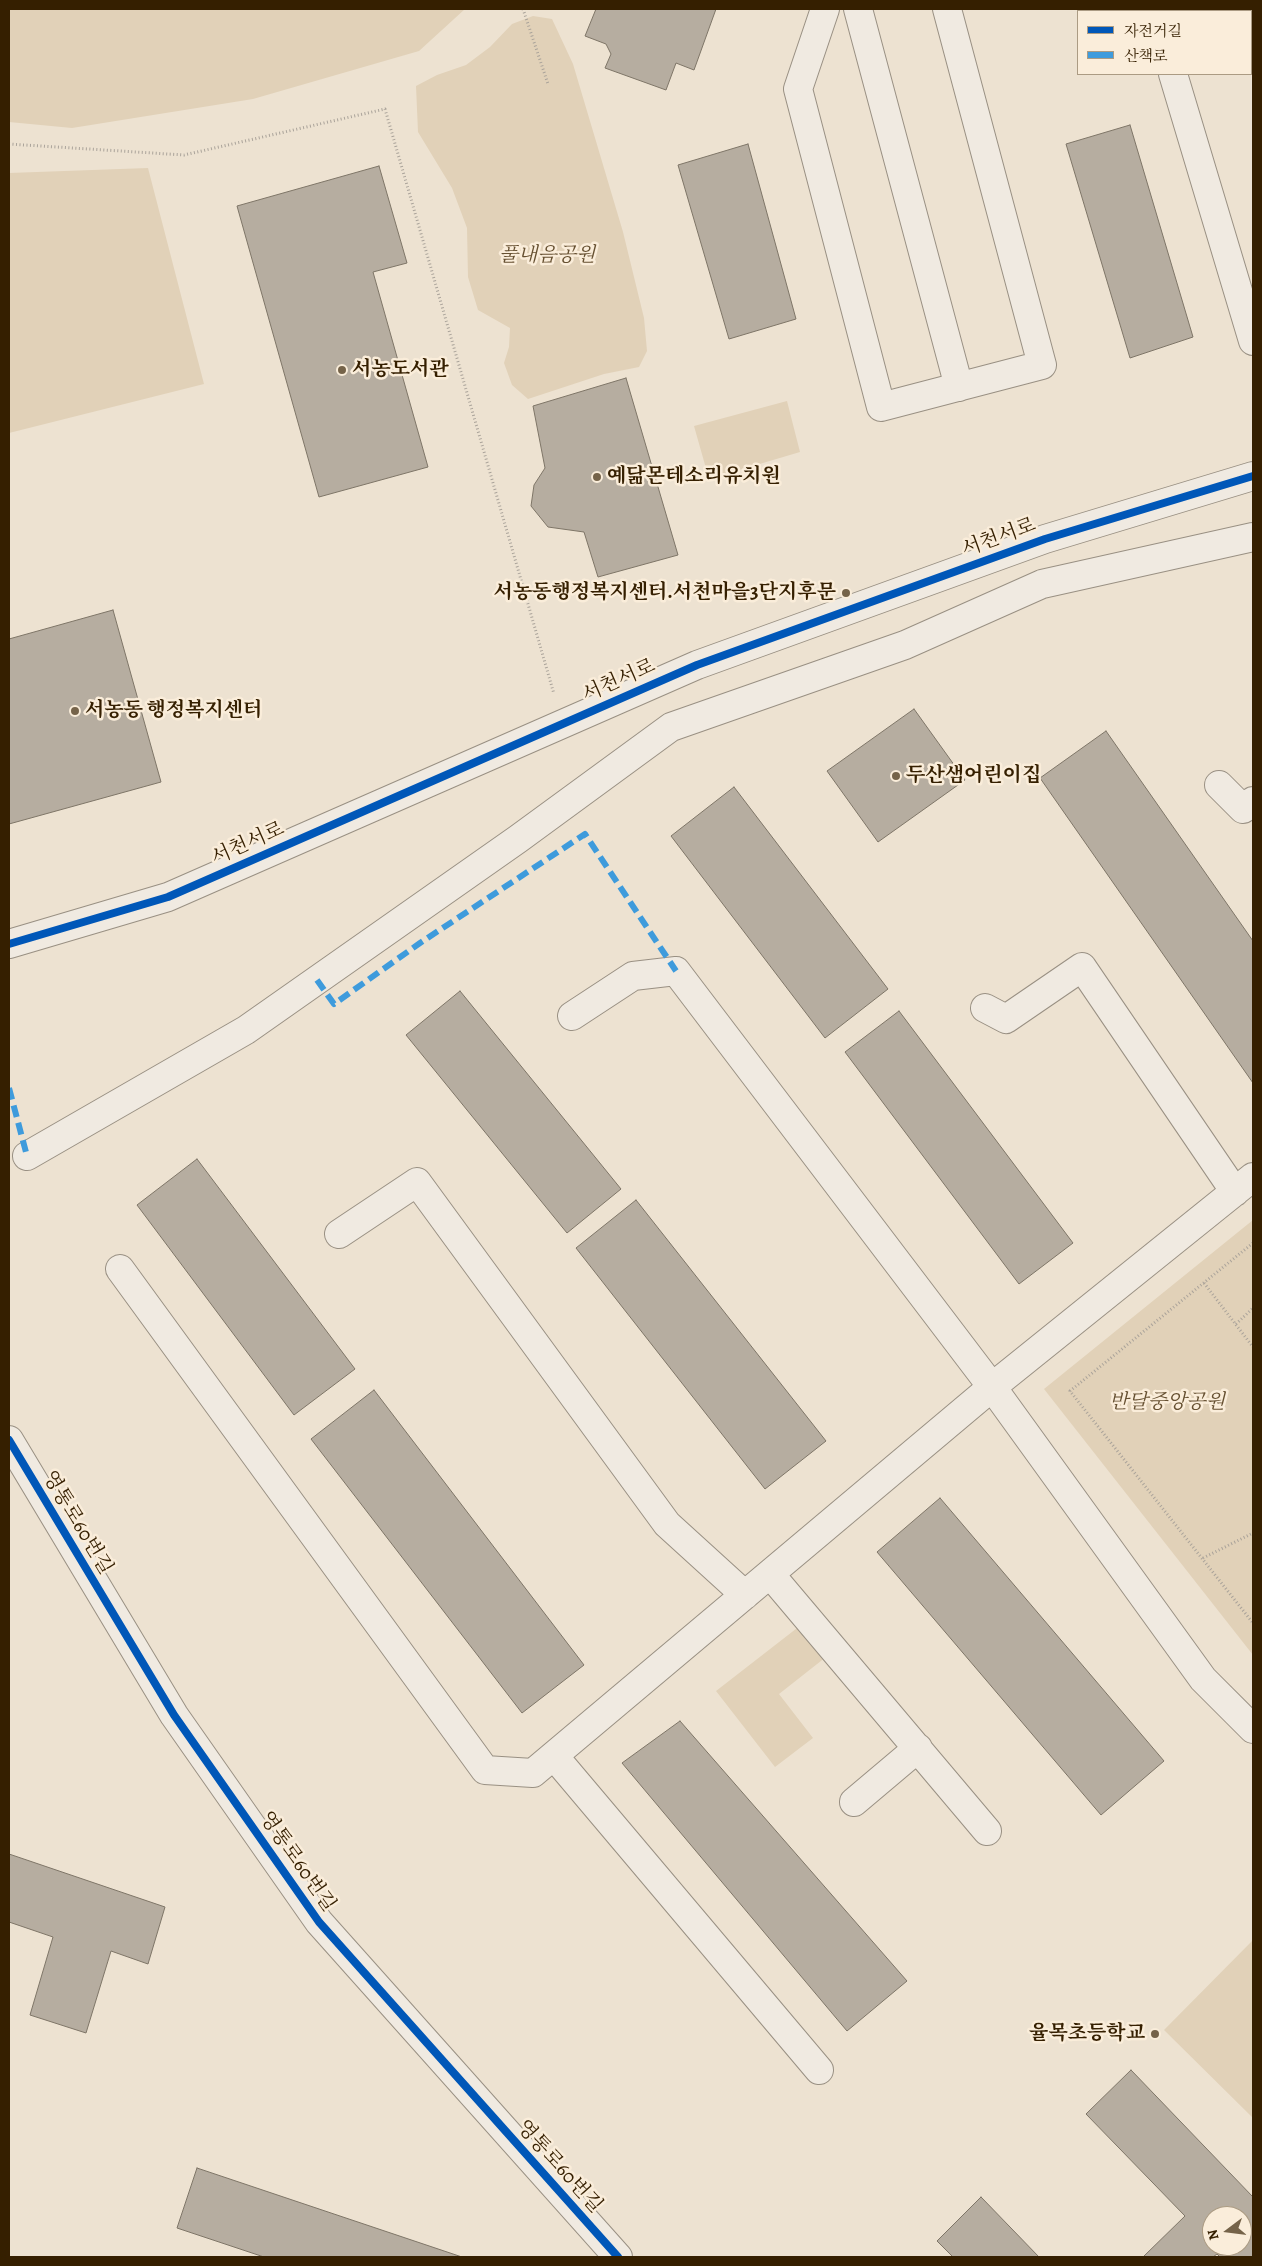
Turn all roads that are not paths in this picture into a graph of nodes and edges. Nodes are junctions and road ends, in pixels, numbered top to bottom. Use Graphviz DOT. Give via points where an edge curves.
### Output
graph roads {
  1 [pos="825,9"];
  2 [pos="858,9"];
  3 [pos="947,9"];
  4 [pos="1173,75"];
  5 [pos="1253,341"];
  6 [pos="959,387"];
  7 [pos="1253,476"];
  8 [pos="1253,536"];
  9 [pos="1219,785"];
  10 [pos="1253,801"];
  11 [pos="9,944"];
  12 [pos="985,1008"];
  13 [pos="572,1016"];
  14 [pos="27,1156"];
  15 [pos="1244,1184"];
  16 [pos="339,1234"];
  17 [pos="120,1269"];
  18 [pos="992,1387"];
  19 [pos="9,1440"];
  20 [pos="770,1574"];
  21 [pos="745,1595"];
  22 [pos="1253,1729"];
  23 [pos="918,1748"];
  24 [pos="554,1756"];
  25 [pos="854,1802"];
  26 [pos="987,1831"];
  27 [pos="819,2070"];
  28 [pos="618,2257"];
  1 -- 6 [label="street" via="798,89 881,407"];
  2 -- 6 [label="street"];
  3 -- 6 [label="street" via="1042,364"];
  4 -- 5 [label="street"];
  7 -- 11 [label="street, 서천서로" via="1016,549 697,665 168,896"];
  8 -- 14 [label="street" via="1042,584 905,645 671,726 246,1030"];
  9 -- 10 [label="street" via="1243,809"];
  12 -- 15 [label="street" via="1006,1019 1082,967"];
  13 -- 18 [label="street" via="633,976 676,971"];
  15 -- 18 [label="street"];
  16 -- 21 [label="street" via="417,1182 667,1524"];
  17 -- 24 [label="street" via="485,1770 533,1773"];
  18 -- 20 [label="street"];
  18 -- 22 [label="street" via="1203,1679"];
  19 -- 28 [label="street, 영통로60번길" via="174,1715 319,1922"];
  20 -- 21 [label="street"];
  20 -- 23 [label="street"];
  21 -- 24 [label="street"];
  23 -- 25 [label="street"];
  23 -- 26 [label="street"];
  24 -- 27 [label="street"];
}
